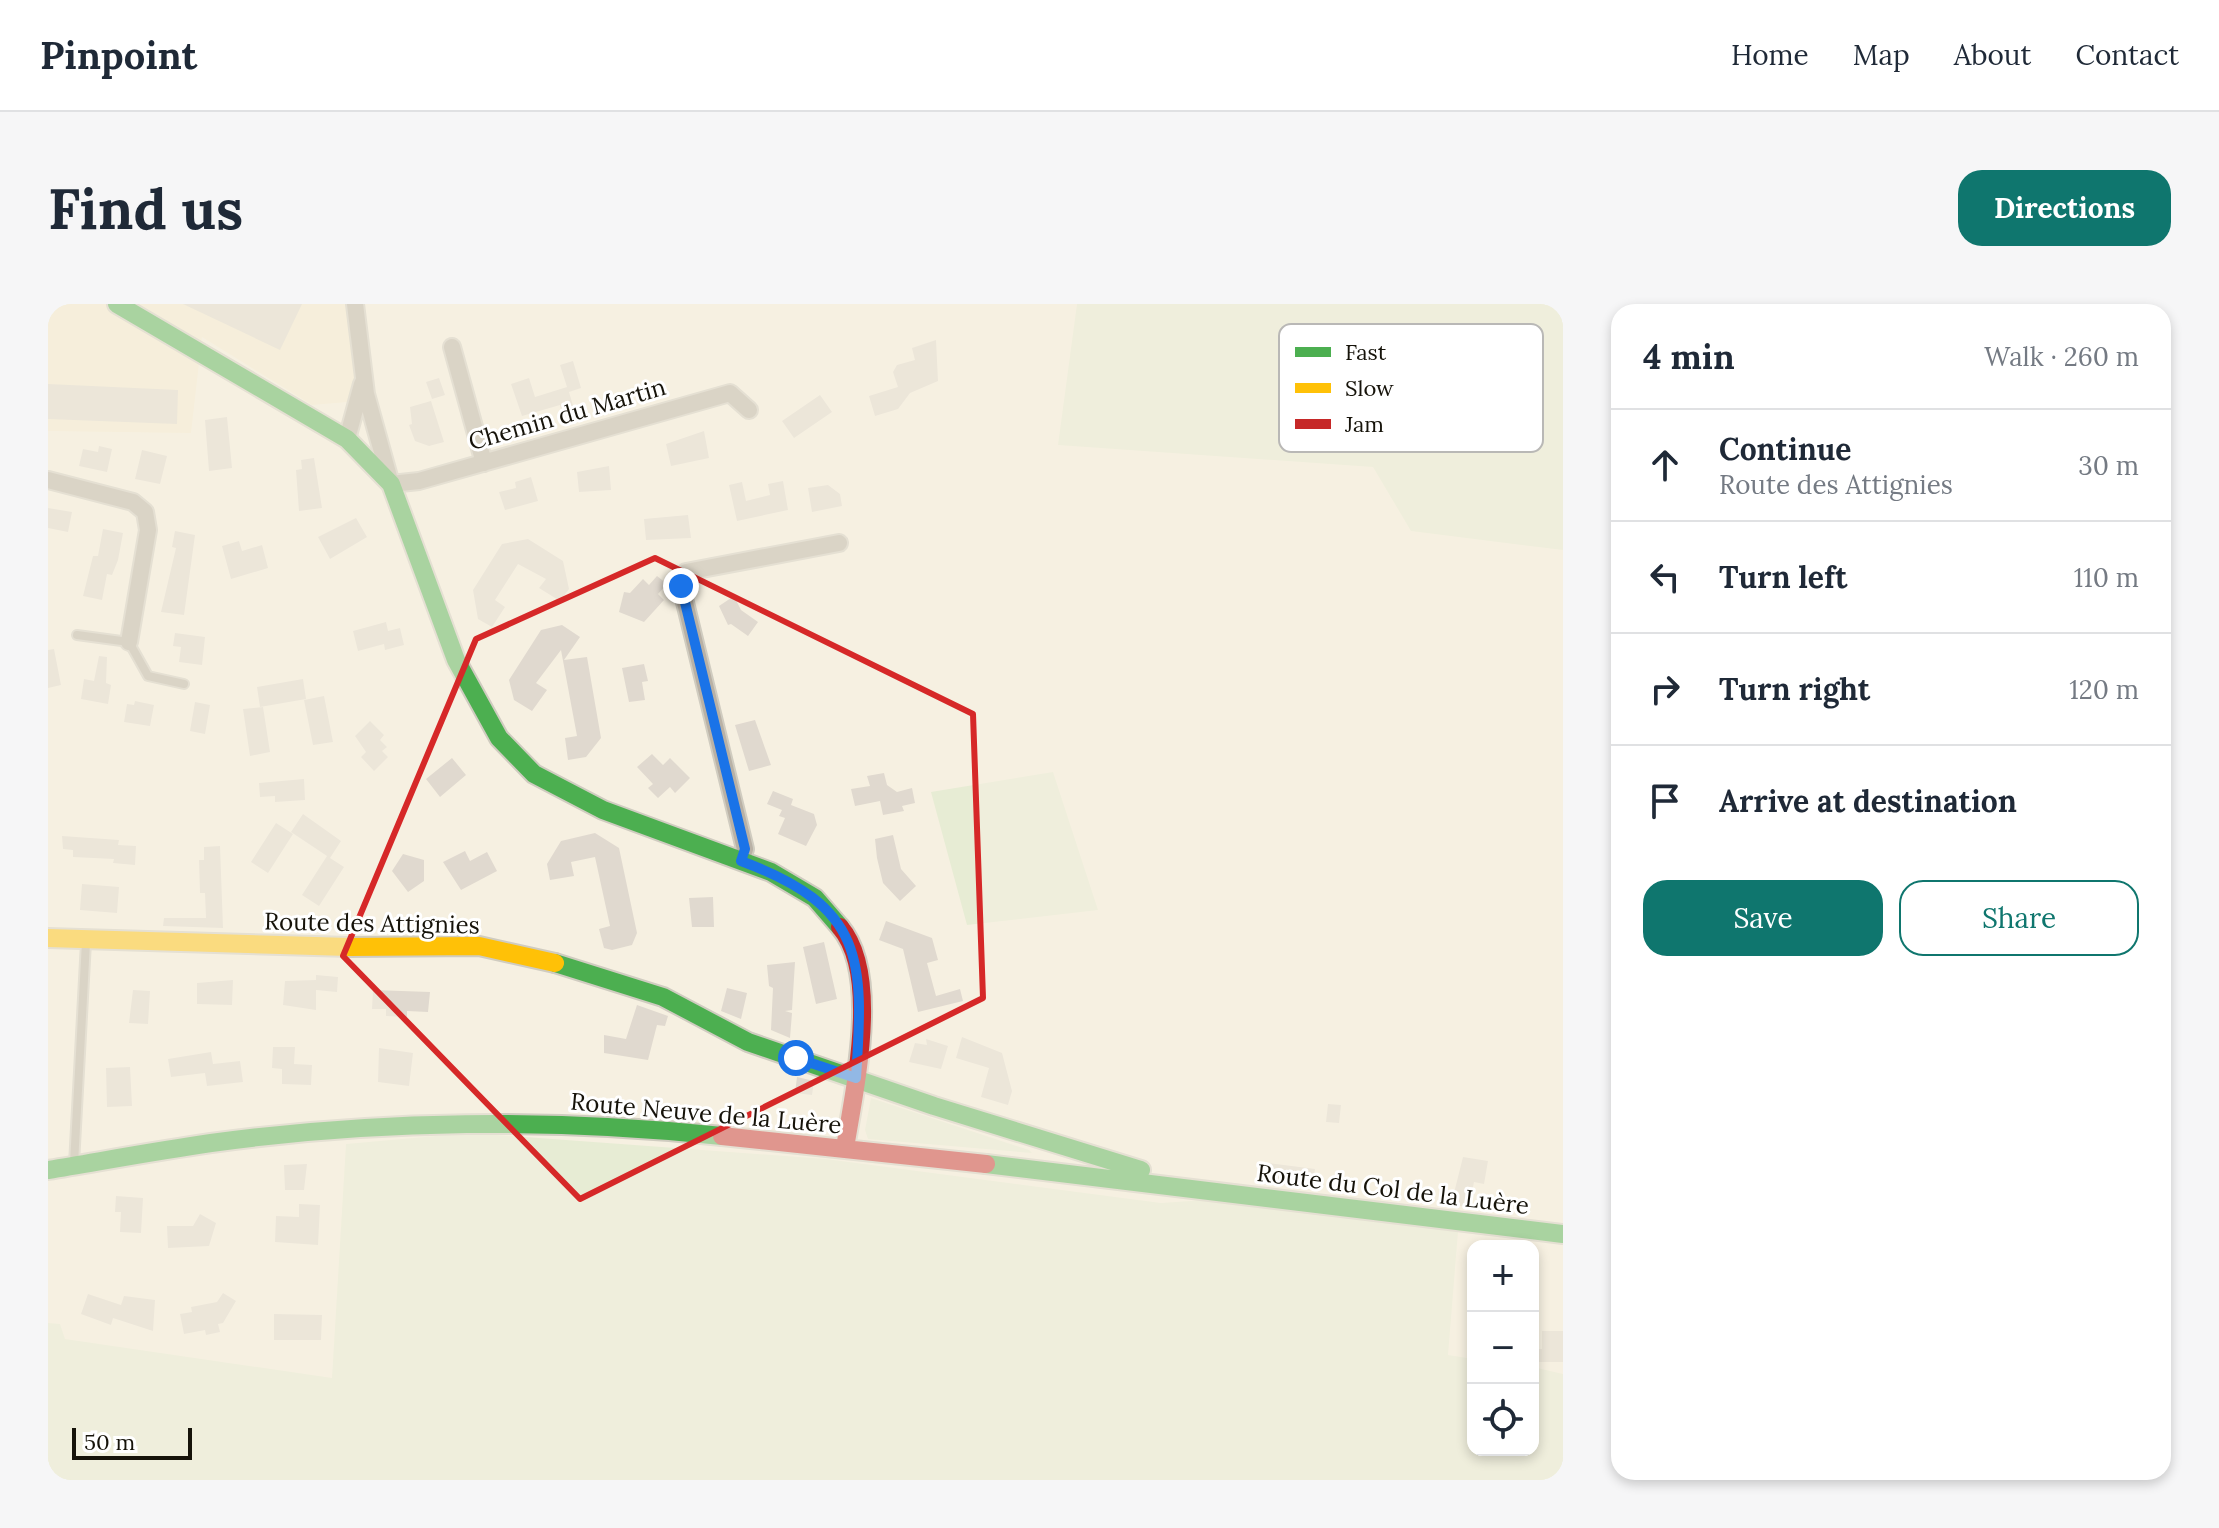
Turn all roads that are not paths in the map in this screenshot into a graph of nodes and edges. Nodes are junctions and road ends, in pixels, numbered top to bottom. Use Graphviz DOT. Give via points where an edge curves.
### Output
graph roads {
  1 [pos="117,304"];
  2 [pos="355,304"];
  3 [pos="452,347"];
  4 [pos="364,378"];
  5 [pos="749,410"];
  6 [pos="347,439"];
  7 [pos="484,463"];
  8 [pos="48,480"];
  9 [pos="391,484"];
  10 [pos="839,543"];
  11 [pos="77,635"];
  12 [pos="129,642"];
  13 [pos="184,684"];
  14 [pos="741,861"];
  15 [pos="48,938"];
  16 [pos="86,939"];
  17 [pos="856,1078"];
  18 [pos="1046,1140"];
  19 [pos="845,1148"];
  20 [pos="74,1165"];
  21 [pos="48,1170"];
  22 [pos="1053,1171"];
  23 [pos="1216,1192"];
  24 [pos="1563,1234"];
  1 -- 6 [label="street"];
  2 -- 4 [label="street"];
  3 -- 7 [label="street"];
  4 -- 6 [label="street"];
  4 -- 9 [label="street" via="375,438"];
  5 -- 7 [label="street, Chemin du Martin" via="730,393"];
  6 -- 9 [label="street"];
  7 -- 9 [label="street, Chemin du Martin"];
  8 -- 12 [label="street" via="133,502 145,512 148,530"];
  9 -- 14 [label="street" via="456,660 499,738 534,774 603,810"];
  10 -- 14 [label="street" via="686,572 681,586 745,849"];
  11 -- 12 [label="lane"];
  12 -- 13 [label="lane" via="148,676"];
  14 -- 17 [label="street" via="815,898 844,932 862,996"];
  15 -- 16 [label="street, Route des Attignies"];
  16 -- 17 [label="street, Route des Attignies" via="479,946 663,997 748,1042"];
  16 -- 20 [label="lane"];
  17 -- 18 [label="street, Route des Attignies"];
  17 -- 19 [label="street"];
  18 -- 22 [label="street" via="1055,1157"];
  18 -- 23 [label="street, Route des Attignies"];
  19 -- 20 [label="street, Route Neuve de la Luère" via="618,1125 478,1125 248,1139"];
  19 -- 22 [label="street, Route Neuve de la Luère"];
  20 -- 21 [label="street, Route Neuve de la Luère"];
  22 -- 23 [label="street, Route Neuve de la Luère"];
  23 -- 24 [label="street, Route du Col de la Luère"];
}
